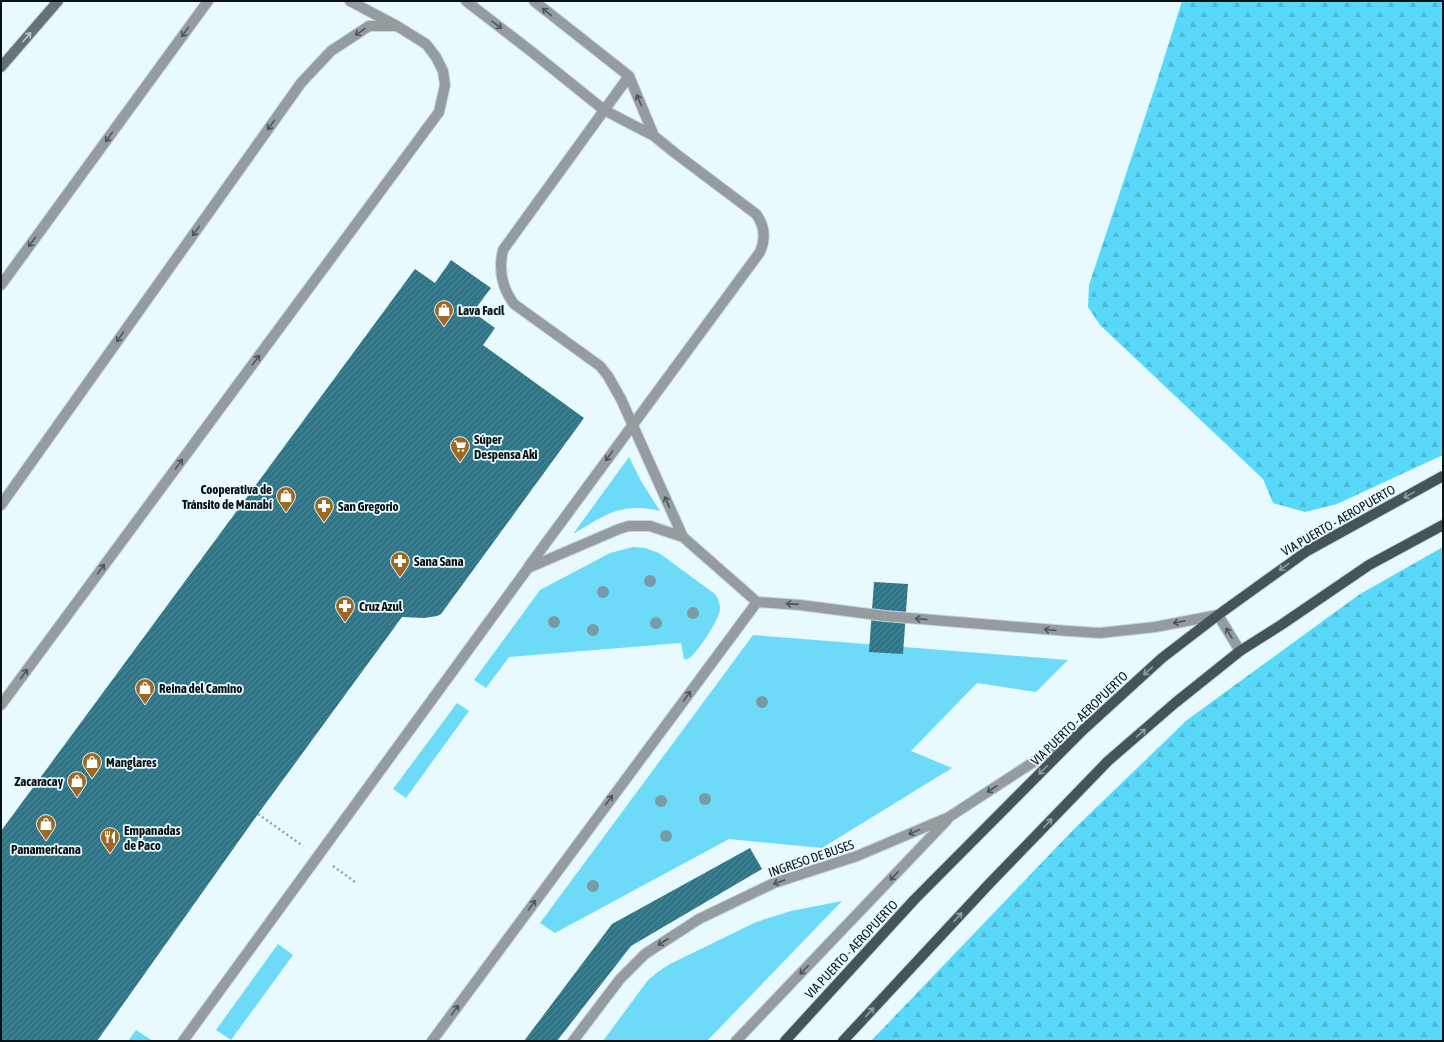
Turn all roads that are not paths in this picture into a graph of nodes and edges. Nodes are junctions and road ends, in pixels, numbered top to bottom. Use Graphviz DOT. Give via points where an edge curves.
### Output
graph roads {
  1 [pos="58,1"];
  2 [pos="208,1"];
  3 [pos="350,1"];
  4 [pos="466,1"];
  5 [pos="534,1"];
  6 [pos="397,26"];
  7 [pos="1,67"];
  8 [pos="629,76"];
  9 [pos="604,110"];
  10 [pos="654,136"];
  11 [pos="1,285"];
  12 [pos="632,425"];
  13 [pos="1443,476"];
  14 [pos="1,505"];
  15 [pos="1443,525"];
  16 [pos="683,537"];
  17 [pos="528,568"];
  18 [pos="756,602"];
  19 [pos="1218,615"];
  20 [pos="1240,651"];
  21 [pos="1,705"];
  22 [pos="1083,730"];
  23 [pos="949,817"];
  24 [pos="183,1041"];
  25 [pos="432,1041"];
  26 [pos="573,1041"];
  27 [pos="736,1041"];
  28 [pos="785,1041"];
  29 [pos="843,1041"];
  7 -- 1 [label="main road, one-way"];
  2 -- 11 [label="lane, one-way"];
  3 -- 6 [label="lane"];
  4 -- 9 [label="lane, one-way"];
  8 -- 5 [label="lane, one-way"];
  6 -- 14 [label="lane, one-way" via="369,26 331,51 300,83"];
  21 -- 6 [label="lane, one-way" via="439,112 445,86 443,71 426,44"];
  8 -- 9 [label="lane"];
  10 -- 8 [label="lane, one-way"];
  9 -- 10 [label="lane"];
  9 -- 12 [label="lane" via="503,250 501,274 503,285 514,304 600,366 616,388"];
  10 -- 12 [label="lane" via="756,214 764,228 764,240 760,252"];
  16 -- 12 [label="lane, one-way"];
  12 -- 17 [label="lane, one-way"];
  13 -- 19 [label="main road, VIA PUERTO - AEROPUERTO, one-way" via="1307,550"];
  15 -- 20 [label="main road" via="1369,565"];
  16 -- 17 [label="lane" via="650,526 629,526"];
  16 -- 18 [label="lane"];
  17 -- 24 [label="lane"];
  19 -- 18 [label="lane, one-way" via="1155,627 1100,633 885,616"];
  25 -- 18 [label="lane, one-way"];
  20 -- 19 [label="lane, one-way"];
  19 -- 22 [label="main road, VIA PUERTO - AEROPUERTO, one-way" via="1162,658"];
  29 -- 20 [label="main road, one-way" via="1108,761"];
  22 -- 23 [label="lane, INGRESO DE BUSES, one-way"];
  22 -- 28 [label="main road, VIA PUERTO - AEROPUERTO, one-way" via="914,900"];
  23 -- 26 [label="lane, INGRESO DE BUSES, one-way" via="857,856 774,884 699,920 645,954 620,979"];
  23 -- 27 [label="lane, one-way"];
}
